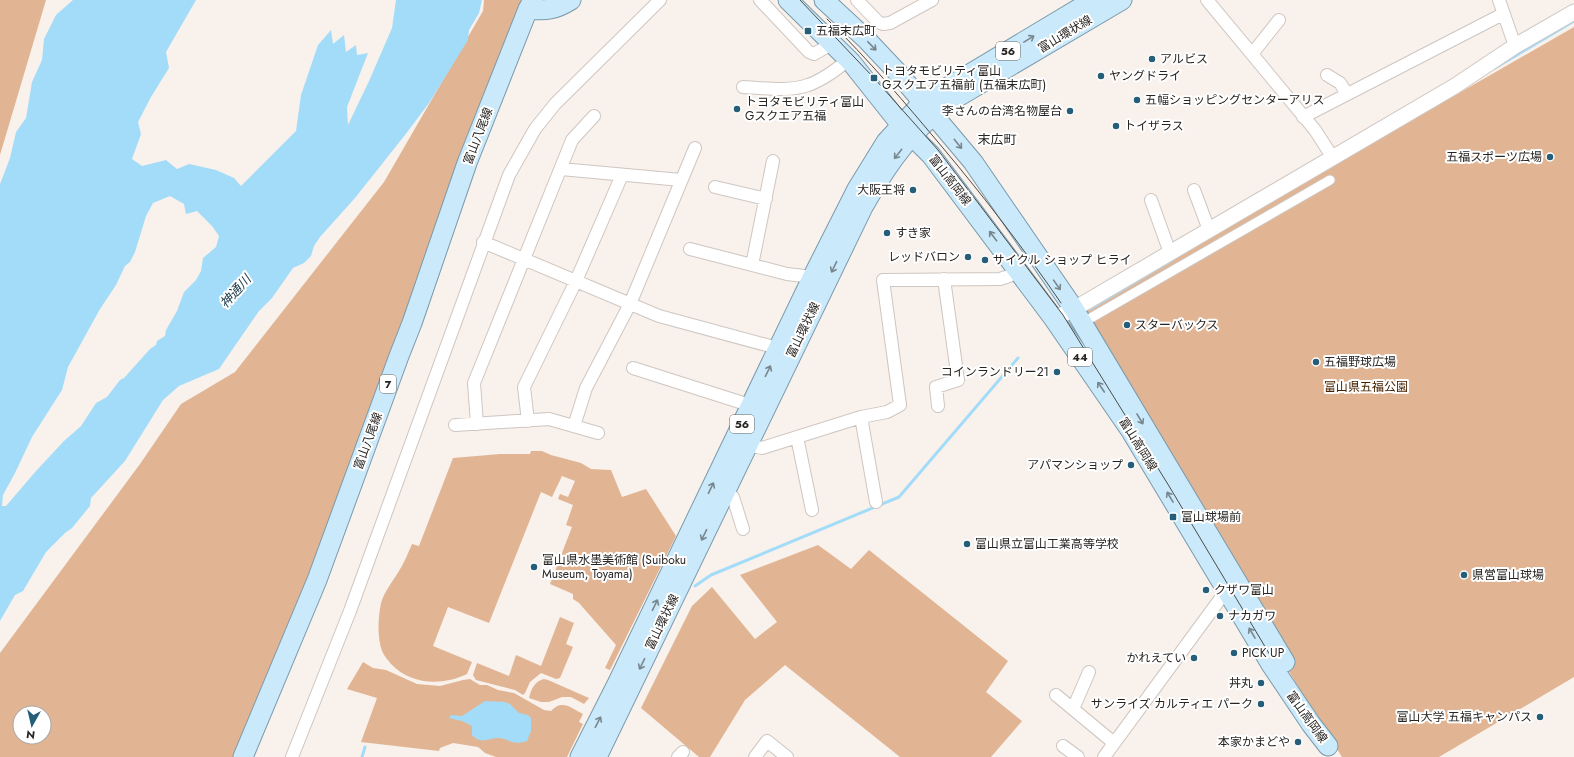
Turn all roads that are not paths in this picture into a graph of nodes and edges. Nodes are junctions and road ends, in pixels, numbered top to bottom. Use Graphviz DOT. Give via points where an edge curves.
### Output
graph roads {
  1 [pos="571,0"];
  2 [pos="660,0"];
  3 [pos="760,0"];
  4 [pos="788,0"];
  5 [pos="824,0"];
  6 [pos="857,0"];
  7 [pos="932,0"];
  8 [pos="1093,0"];
  9 [pos="1122,0"];
  10 [pos="1207,0"];
  11 [pos="1499,0"];
  12 [pos="530,4"];
  13 [pos="1574,12"];
  14 [pos="1503,14"];
  15 [pos="1279,20"];
  16 [pos="833,43"];
  17 [pos="1515,46"];
  18 [pos="1252,54"];
  19 [pos="848,60"];
  20 [pos="1327,75"];
  21 [pos="743,87"];
  22 [pos="1347,94"];
  23 [pos="928,108"];
  24 [pos="594,116"];
  25 [pos="1303,117"];
  26 [pos="906,131"];
  27 [pos="695,148"];
  28 [pos="1333,158"];
  29 [pos="773,161"];
  30 [pos="561,169"];
  31 [pos="622,175"];
  32 [pos="681,180"];
  33 [pos="1330,180"];
  34 [pos="715,187"];
  35 [pos="1194,190"];
  36 [pos="766,199"];
  37 [pos="1151,200"];
  38 [pos="1209,230"];
  39 [pos="483,242"];
  40 [pos="690,249"];
  41 [pos="1170,253"];
  42 [pos="524,259"];
  43 [pos="752,265"];
  44 [pos="1018,270"];
  45 [pos="944,279"];
  46 [pos="576,282"];
  47 [pos="818,284"];
  48 [pos="630,304"];
  49 [pos="1082,314"];
  50 [pos="1054,319"];
  51 [pos="785,352"];
  52 [pos="633,368"];
  53 [pos="938,406"];
  54 [pos="757,409"];
  55 [pos="861,417"];
  56 [pos="528,421"];
  57 [pos="477,424"];
  58 [pos="455,425"];
  59 [pos="574,426"];
  60 [pos="598,433"];
  61 [pos="797,436"];
  62 [pos="741,442"];
  63 [pos="725,491"];
  64 [pos="876,502"];
  65 [pos="812,510"];
  66 [pos="743,529"];
  67 [pos="1226,591"];
  68 [pos="1089,672"];
  69 [pos="1056,695"];
  70 [pos="1073,709"];
  71 [pos="1114,743"];
  72 [pos="1063,746"];
  73 [pos="1331,752"];
  74 [pos="243,757"];
  75 [pos="292,757"];
  76 [pos="580,757"];
  77 [pos="597,757"];
  78 [pos="756,757"];
  79 [pos="787,757"];
  80 [pos="1078,757"];
  81 [pos="1104,757"];
  1 -- 12 [label="main road, 富山八尾線 / 7" via="554,9 540,10"];
  2 -- 39 [label="street" via="555,104 535,129 509,176"];
  3 -- 16 [label="street" via="809,52 814,54"];
  4 -- 16 [label="main road, 富山高岡線 / 44"];
  5 -- 23 [label="main road, 富山高岡線 / 44, one-way" via="866,39"];
  6 -- 7 [label="street" via="883,24 890,23"];
  23 -- 8 [label="main road, 富山環状線 / 56, one-way"];
  9 -- 23 [label="main road, 富山環状線 / 56" via="956,98"];
  10 -- 18 [label="street"];
  11 -- 14 [label="street"];
  12 -- 74 [label="main road, 富山八尾線 / 7" via="467,163 412,323 317,580"];
  13 -- 17 [label="street"];
  14 -- 17 [label="street"];
  14 -- 22 [label="street"];
  15 -- 18 [label="street"];
  16 -- 19 [label="main road, 富山高岡線 / 44"];
  17 -- 28 [label="street" via="1455,86"];
  18 -- 25 [label="street"];
  19 -- 21 [label="street" via="829,75 809,85 794,88"];
  19 -- 26 [label="main road, 富山高岡線 / 44"];
  20 -- 22 [label="street" via="1340,83"];
  22 -- 25 [label="street"];
  23 -- 26 [label="main road, 富山環状線 / 56"];
  23 -- 49 [label="main road, 富山高岡線 / 44, one-way" via="972,162"];
  24 -- 30 [label="street" via="572,140"];
  25 -- 28 [label="street" via="1315,130"];
  44 -- 26 [label="main road, 富山高岡線 / 44, one-way" via="931,156"];
  26 -- 47 [label="main road, 富山環状線 / 56" via="886,142 857,189"];
  27 -- 32 [label="street"];
  28 -- 38 [label="street"];
  29 -- 36 [label="street"];
  30 -- 31 [label="street"];
  30 -- 42 [label="street"];
  31 -- 32 [label="street"];
  31 -- 46 [label="street"];
  32 -- 48 [label="street"];
  33 -- 49 [label="street"];
  34 -- 36 [label="street"];
  35 -- 38 [label="street"];
  36 -- 43 [label="street"];
  37 -- 41 [label="street"];
  38 -- 41 [label="street"];
  39 -- 42 [label="street"];
  39 -- 75 [label="street" via="357,595"];
  40 -- 43 [label="street"];
  41 -- 49 [label="street"];
  42 -- 46 [label="street"];
  42 -- 57 [label="street" via="474,383"];
  43 -- 47 [label="street" via="804,276"];
  44 -- 45 [label="street" via="1000,279"];
  44 -- 50 [label="main road, 富山高岡線 / 44"];
  45 -- 53 [label="street" via="958,380 936,387"];
  45 -- 55 [label="street" via="883,280 900,405 887,412"];
  46 -- 48 [label="street"];
  46 -- 56 [label="street" via="524,387"];
  47 -- 51 [label="main road, 富山環状線 / 56"];
  48 -- 51 [label="street" via="659,316"];
  48 -- 59 [label="street" via="586,388"];
  49 -- 50 [label="street"];
  49 -- 73 [label="main road, 富山高岡線 / 44, one-way" via="1314,713"];
  67 -- 50 [label="main road, 富山高岡線 / 44, one-way" via="1131,432"];
  51 -- 54 [label="main road, 富山環状線 / 56"];
  52 -- 54 [label="street"];
  54 -- 62 [label="main road, 富山環状線 / 56"];
  55 -- 61 [label="street"];
  55 -- 64 [label="street"];
  56 -- 57 [label="street"];
  56 -- 59 [label="street" via="549,419"];
  57 -- 58 [label="street"];
  59 -- 60 [label="street"];
  61 -- 62 [label="street" via="762,448"];
  61 -- 65 [label="street"];
  62 -- 63 [label="main road, 富山環状線 / 56"];
  76 -- 62 [label="main road, 富山環状線 / 56, one-way"];
  63 -- 66 [label="street" via="733,497"];
  63 -- 77 [label="main road, 富山環状線 / 56, one-way"];
  67 -- 71 [label="street"];
  73 -- 67 [label="main road, 富山高岡線 / 44, one-way" via="1272,666"];
  68 -- 70 [label="street"];
  69 -- 70 [label="street"];
  70 -- 71 [label="street"];
  71 -- 81 [label="street"];
  72 -- 80 [label="street"];
  78 -- 79 [label="street" via="767,742"];
}
